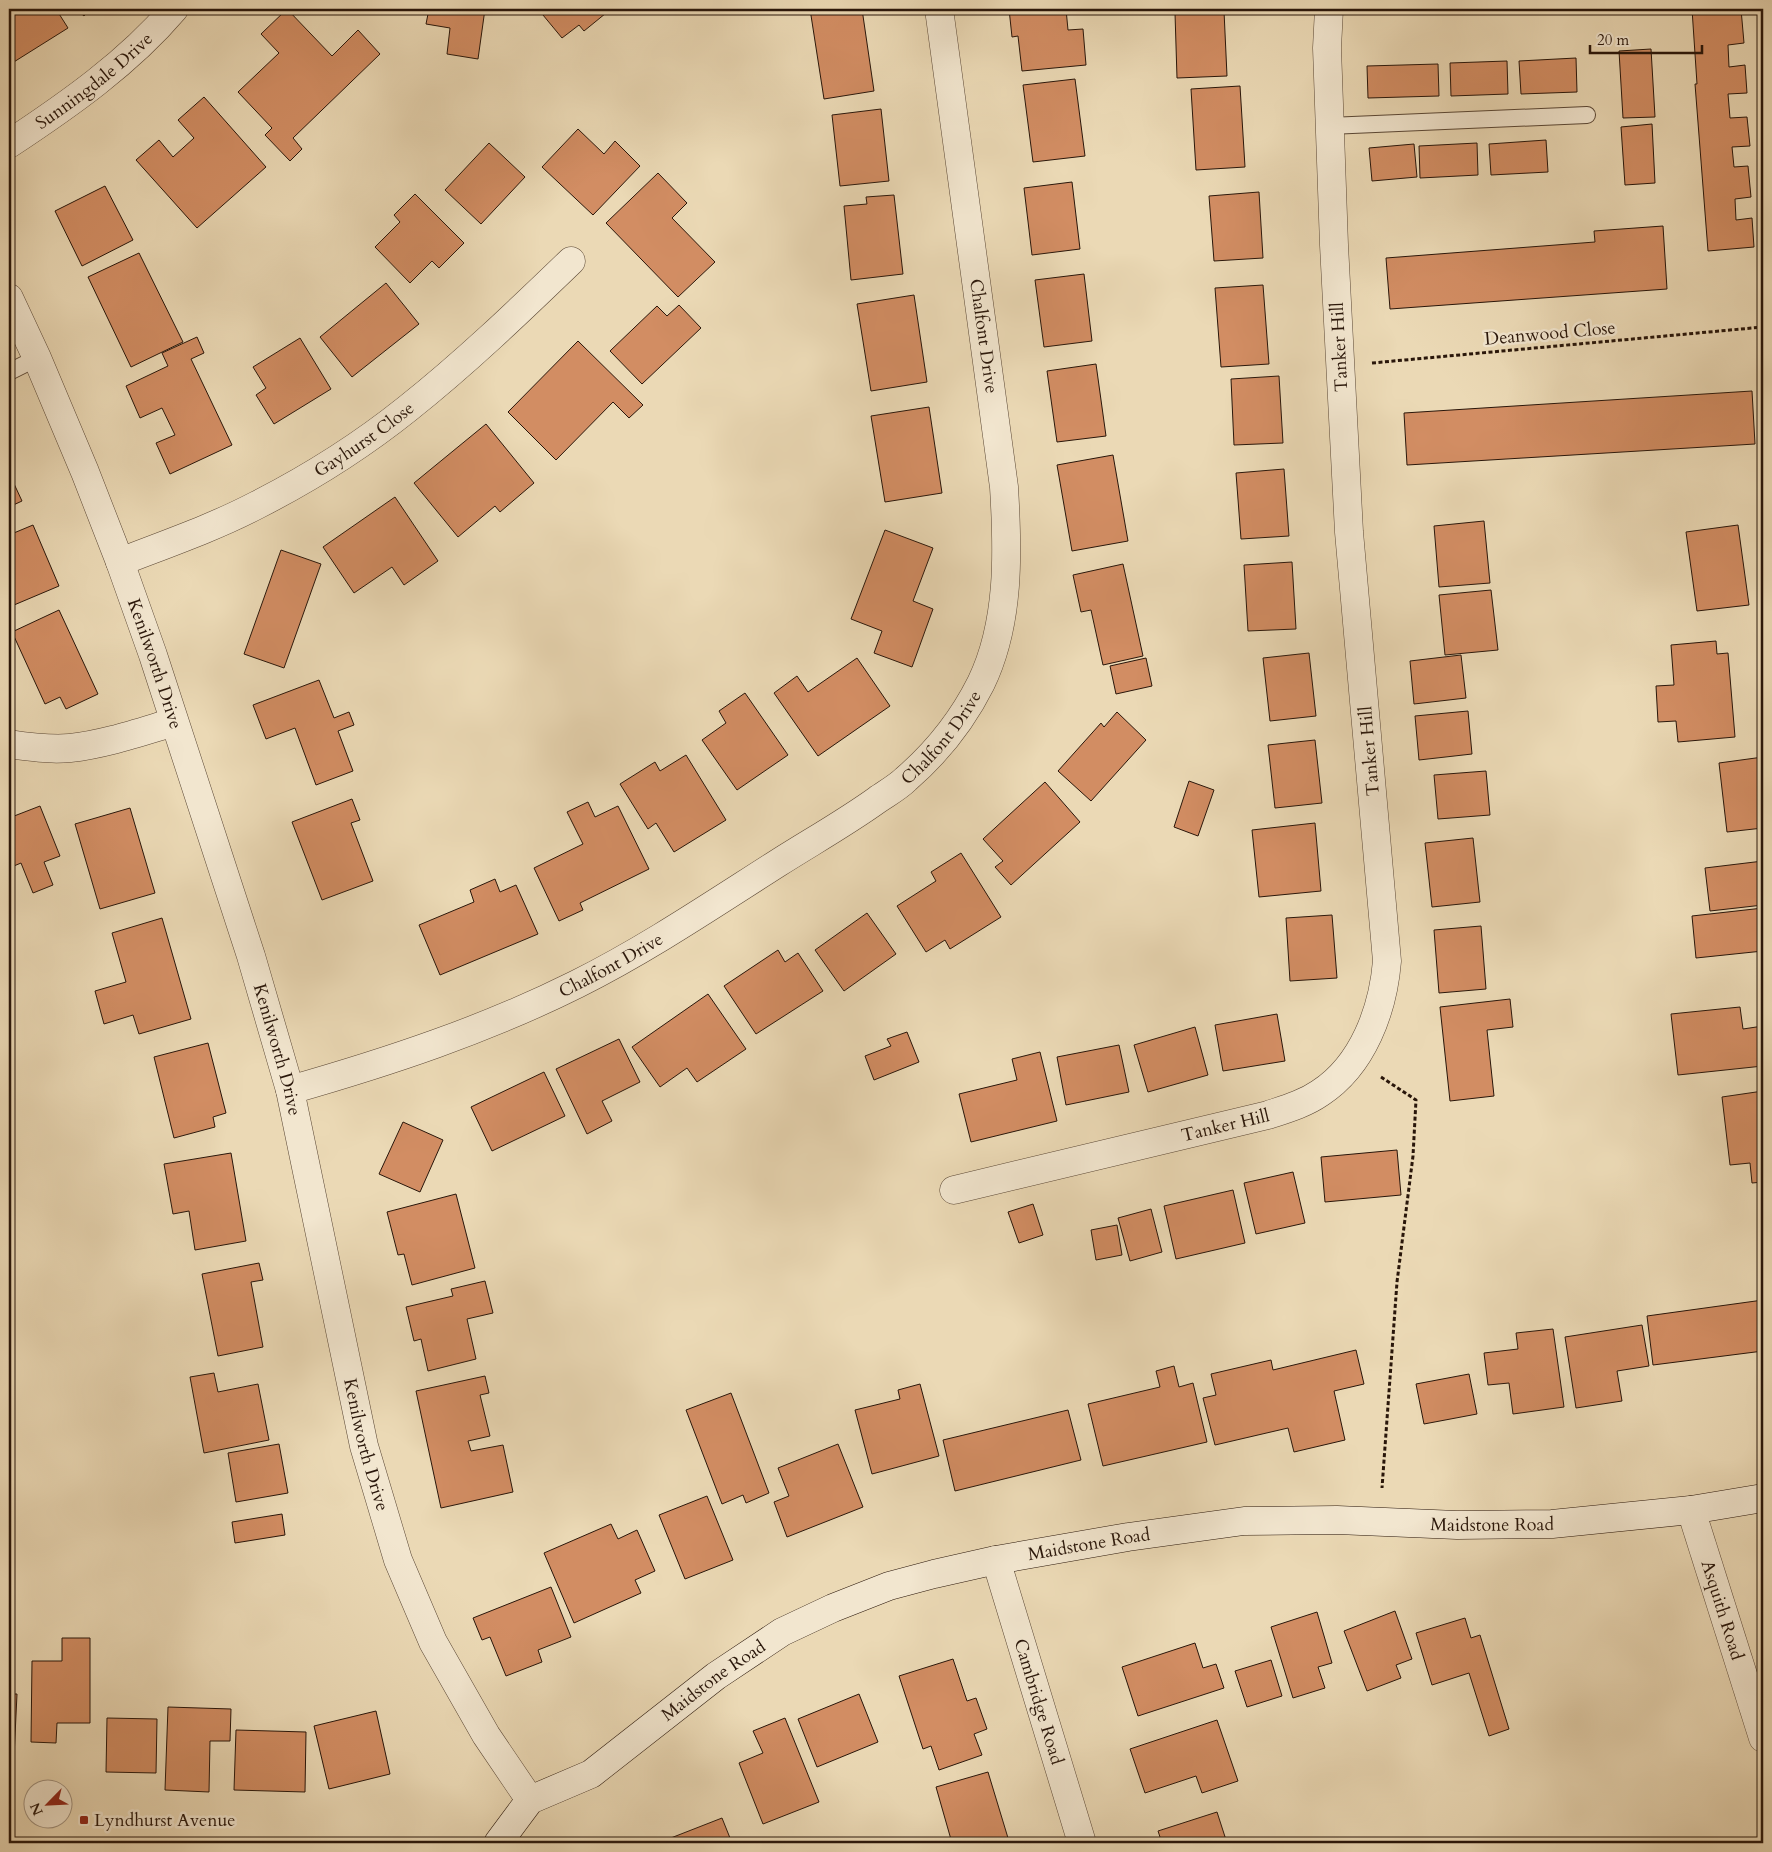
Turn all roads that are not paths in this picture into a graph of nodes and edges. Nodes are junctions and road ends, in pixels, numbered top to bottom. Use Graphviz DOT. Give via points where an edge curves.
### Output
graph roads {
  1 [pos="174,9"];
  2 [pos="939,9"];
  3 [pos="1329,9"];
  4 [pos="1587,115"];
  5 [pos="1329,126"];
  6 [pos="9,144"];
  7 [pos="571,261"];
  8 [pos="9,298"];
  9 [pos="37,358"];
  10 [pos="9,372"];
  11 [pos="120,562"];
  12 [pos="174,722"];
  13 [pos="9,744"];
  14 [pos="290,1090"];
  15 [pos="954,1190"];
  16 [pos="1763,1498"];
  17 [pos="1690,1510"];
  18 [pos="996,1560"];
  19 [pos="1763,1738"];
  20 [pos="530,1800"];
  21 [pos="498,1843"];
  22 [pos="1082,1843"];
  1 -- 6 [label="street, Sunningdale Drive" via="87,91"];
  2 -- 14 [label="street, Chalfont Drive" via="1004,487 1007,533 1006,581 993,653 981,683 960,719 905,781 617,962 464,1034 376,1065"];
  3 -- 5 [label="street, Tanker Hill"];
  4 -- 5 [label="lane"];
  5 -- 15 [label="street, Tanker Hill" via="1349,532 1387,961 1378,1012 1354,1059 1340,1076 1321,1093 1298,1105"];
  7 -- 11 [label="street, Gayhurst Close" via="456,368 406,410 358,444 257,506"];
  8 -- 9 [label="street, Kenilworth Drive"];
  9 -- 10 [label="lane"];
  9 -- 11 [label="street, Kenilworth Drive"];
  11 -- 12 [label="street, Kenilworth Drive"];
  12 -- 13 [label="street" via="112,741 69,748"];
  12 -- 14 [label="street, Kenilworth Drive" via="216,843"];
  14 -- 20 [label="street, Kenilworth Drive" via="364,1446 398,1560 433,1642 486,1735"];
  16 -- 17 [label="street, Maidstone Road"];
  17 -- 18 [label="street, Maidstone Road" via="1552,1524 1244,1521"];
  17 -- 19 [label="street, Asquith Road"];
  18 -- 20 [label="street, Maidstone Road" via="889,1586 782,1632 716,1676 590,1774"];
  18 -- 22 [label="street, Cambridge Road"];
  20 -- 21 [label="street, Maidstone Road"];
}
